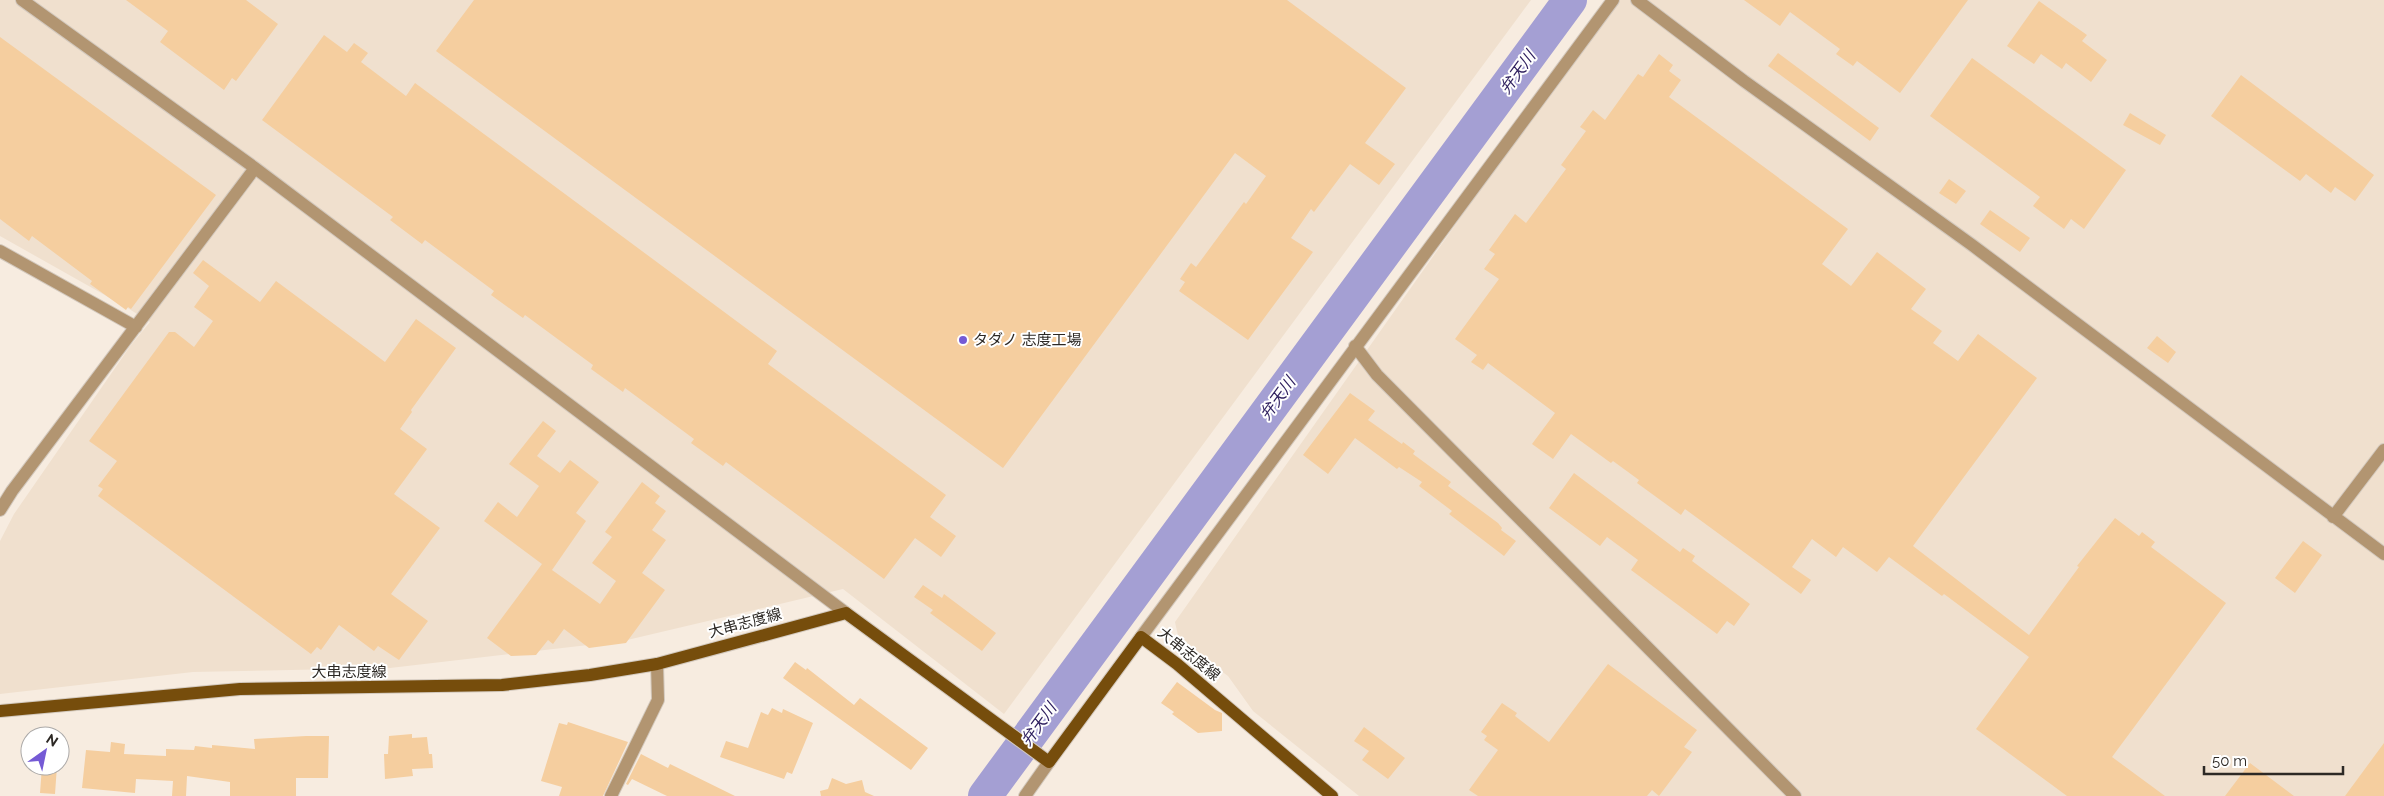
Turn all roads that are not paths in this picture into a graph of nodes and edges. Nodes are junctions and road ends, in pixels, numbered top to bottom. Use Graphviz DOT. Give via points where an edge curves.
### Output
graph roads {
  1 [pos="22,0"];
  2 [pos="1613,0"];
  3 [pos="1637,0"];
  4 [pos="255,168"];
  5 [pos="0,251"];
  6 [pos="136,327"];
  7 [pos="1355,346"];
  8 [pos="2384,450"];
  9 [pos="0,510"];
  10 [pos="2333,517"];
  11 [pos="2384,554"];
  12 [pos="846,613"];
  13 [pos="1141,637"];
  14 [pos="657,664"];
  15 [pos="0,711"];
  16 [pos="1049,762"];
  17 [pos="611,796"];
  18 [pos="1025,796"];
  19 [pos="1332,796"];
  20 [pos="1795,796"];
  1 -- 4 [label="street"];
  2 -- 7 [label="street"];
  3 -- 10 [label="street" via="1972,245"];
  4 -- 6 [label="street"];
  4 -- 12 [label="street"];
  5 -- 6 [label="street"];
  6 -- 9 [label="street"];
  7 -- 13 [label="street"];
  7 -- 20 [label="street" via="1377,375"];
  8 -- 10 [label="street"];
  10 -- 11 [label="street"];
  12 -- 14 [label="main road, 大串志度線"];
  12 -- 16 [label="main road"];
  13 -- 16 [label="main road, 大串志度線"];
  13 -- 19 [label="main road, 大串志度線"];
  14 -- 15 [label="main road, 大串志度線" via="502,685 240,689"];
  14 -- 17 [label="street" via="658,700"];
  16 -- 18 [label="street"];
}
